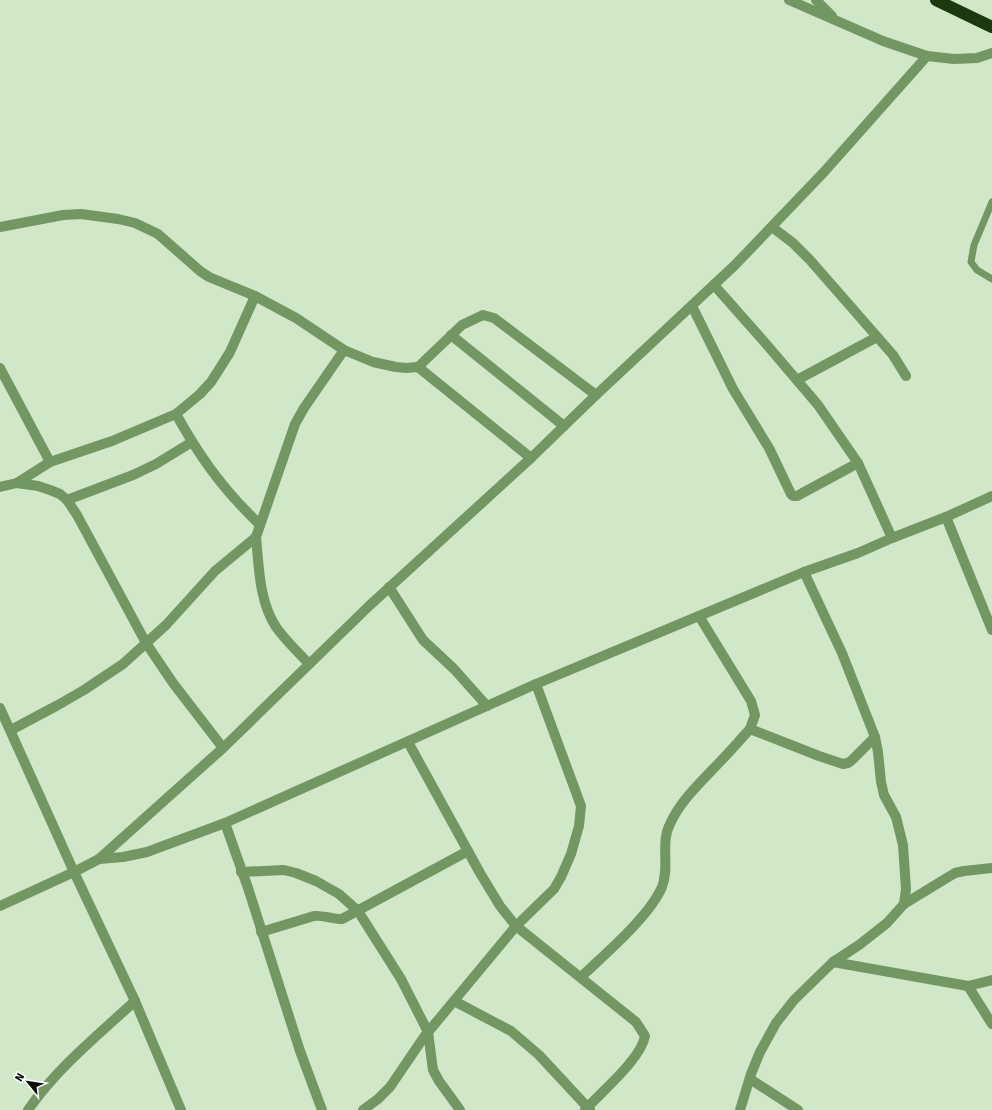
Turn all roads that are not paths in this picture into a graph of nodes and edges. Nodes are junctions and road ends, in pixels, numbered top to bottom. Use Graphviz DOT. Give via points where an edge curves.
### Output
graph roads {
  1 [pos="789,0"];
  2 [pos="816,0"];
  3 [pos="936,0"];
  4 [pos="836,20"];
  5 [pos="992,27"];
  6 [pos="992,53"];
  7 [pos="927,56"];
  8 [pos="991,205"];
  9 [pos="0,227"];
  10 [pos="772,227"];
  11 [pos="992,279"];
  12 [pos="714,285"];
  13 [pos="255,296"];
  14 [pos="692,306"];
  15 [pos="451,335"];
  16 [pos="877,337"];
  17 [pos="344,350"];
  18 [pos="418,367"];
  19 [pos="0,368"];
  20 [pos="906,376"];
  21 [pos="797,380"];
  22 [pos="596,395"];
  23 [pos="176,414"];
  24 [pos="564,426"];
  25 [pos="192,442"];
  26 [pos="531,458"];
  27 [pos="50,462"];
  28 [pos="858,464"];
  29 [pos="17,483"];
  30 [pos="0,487"];
  31 [pos="992,496"];
  32 [pos="67,500"];
  33 [pos="946,517"];
  34 [pos="260,525"];
  35 [pos="256,537"];
  36 [pos="892,538"];
  37 [pos="804,572"];
  38 [pos="389,587"];
  39 [pos="699,616"];
  40 [pos="992,630"];
  41 [pos="146,644"];
  42 [pos="309,664"];
  43 [pos="536,684"];
  44 [pos="487,706"];
  45 [pos="0,708"];
  46 [pos="750,729"];
  47 [pos="11,730"];
  48 [pos="875,736"];
  49 [pos="408,742"];
  50 [pos="223,748"];
  51 [pos="225,823"];
  52 [pos="468,851"];
  53 [pos="99,860"];
  54 [pos="992,868"];
  55 [pos="74,872"];
  56 [pos="241,872"];
  57 [pos="904,904"];
  58 [pos="0,906"];
  59 [pos="358,911"];
  60 [pos="516,926"];
  61 [pos="261,932"];
  62 [pos="833,962"];
  63 [pos="581,977"];
  64 [pos="992,980"];
  65 [pos="968,986"];
  66 [pos="135,1001"];
  67 [pos="454,1001"];
  68 [pos="992,1024"];
  69 [pos="428,1032"];
  70 [pos="750,1079"];
  71 [pos="453,1106"];
  72 [pos="588,1109"];
  73 [pos="28,1110"];
  74 [pos="181,1110"];
  75 [pos="322,1110"];
  76 [pos="363,1110"];
  77 [pos="460,1110"];
  78 [pos="740,1110"];
  79 [pos="798,1110"];
  1 -- 4 [label="street"];
  2 -- 4 [label="street"];
  3 -- 5 [label="highway"];
  4 -- 7 [label="street"];
  6 -- 7 [label="street" via="977,58"];
  7 -- 10 [label="street"];
  8 -- 11 [label="lane" via="974,244 971,262 977,270"];
  9 -- 13 [label="street" via="55,216 81,214 135,223 158,234 209,277"];
  10 -- 12 [label="street"];
  10 -- 16 [label="street" via="810,260"];
  12 -- 14 [label="street"];
  12 -- 21 [label="street"];
  13 -- 17 [label="street" via="296,318"];
  13 -- 23 [label="street" via="230,352 211,382"];
  14 -- 22 [label="street"];
  14 -- 28 [label="street" via="733,389 769,448 790,494 797,496"];
  15 -- 18 [label="street"];
  15 -- 22 [label="street" via="474,318 483,315 494,318"];
  15 -- 24 [label="street"];
  16 -- 20 [label="street" via="893,355"];
  16 -- 21 [label="street"];
  17 -- 18 [label="street" via="383,364 406,368"];
  17 -- 34 [label="street" via="295,424"];
  18 -- 26 [label="street"];
  19 -- 27 [label="street"];
  21 -- 28 [label="street" via="818,405"];
  22 -- 24 [label="street"];
  23 -- 25 [label="street"];
  23 -- 27 [label="street" via="112,441"];
  24 -- 26 [label="street"];
  25 -- 32 [label="street" via="133,476"];
  25 -- 34 [label="street" via="228,491"];
  26 -- 38 [label="street"];
  27 -- 29 [label="street"];
  28 -- 36 [label="street"];
  29 -- 30 [label="street"];
  29 -- 32 [label="street" via="50,490"];
  31 -- 33 [label="street"];
  32 -- 41 [label="street"];
  33 -- 36 [label="street"];
  33 -- 40 [label="street"];
  34 -- 35 [label="street"];
  35 -- 41 [label="street" via="215,570"];
  35 -- 42 [label="street" via="261,587 271,618"];
  36 -- 37 [label="street"];
  37 -- 39 [label="street"];
  37 -- 48 [label="street" via="842,653"];
  38 -- 42 [label="street"];
  38 -- 44 [label="street" via="423,640 454,668"];
  39 -- 43 [label="street"];
  39 -- 46 [label="street" via="750,701 755,715"];
  41 -- 47 [label="street" via="123,664 84,690"];
  41 -- 50 [label="street"];
  42 -- 50 [label="street"];
  43 -- 44 [label="street"];
  43 -- 60 [label="street" via="581,806 581,815 571,854 554,889"];
  44 -- 49 [label="street"];
  45 -- 47 [label="street"];
  46 -- 48 [label="street" via="843,764 852,760"];
  46 -- 63 [label="street" via="688,794 670,824 665,838 665,873 662,886 654,900 642,917"];
  47 -- 55 [label="street"];
  48 -- 57 [label="street" via="882,788 896,817 903,845 906,889"];
  49 -- 51 [label="street"];
  49 -- 52 [label="street"];
  50 -- 53 [label="street"];
  51 -- 53 [label="street" via="147,852"];
  51 -- 56 [label="street"];
  52 -- 59 [label="street"];
  52 -- 60 [label="street" via="500,906"];
  53 -- 55 [label="street"];
  54 -- 57 [label="street" via="956,873"];
  55 -- 58 [label="street"];
  55 -- 66 [label="street"];
  56 -- 59 [label="street" via="284,870 296,873 339,894"];
  56 -- 61 [label="street"];
  57 -- 62 [label="street" via="887,923"];
  59 -- 61 [label="street" via="342,919 320,915"];
  59 -- 69 [label="street" via="401,979"];
  60 -- 63 [label="street"];
  60 -- 67 [label="street"];
  61 -- 75 [label="street"];
  62 -- 65 [label="street"];
  62 -- 70 [label="street" via="794,1000 776,1023 760,1052"];
  63 -- 72 [label="street" via="636,1022 645,1036 640,1050"];
  64 -- 65 [label="street"];
  65 -- 68 [label="street"];
  66 -- 73 [label="street" via="62,1070"];
  66 -- 74 [label="street"];
  67 -- 69 [label="street"];
  67 -- 72 [label="street" via="511,1031 539,1055"];
  69 -- 71 [label="street" via="434,1070"];
  69 -- 76 [label="street" via="390,1086"];
  70 -- 78 [label="street"];
  70 -- 79 [label="street"];
  71 -- 77 [label="street"];
}
